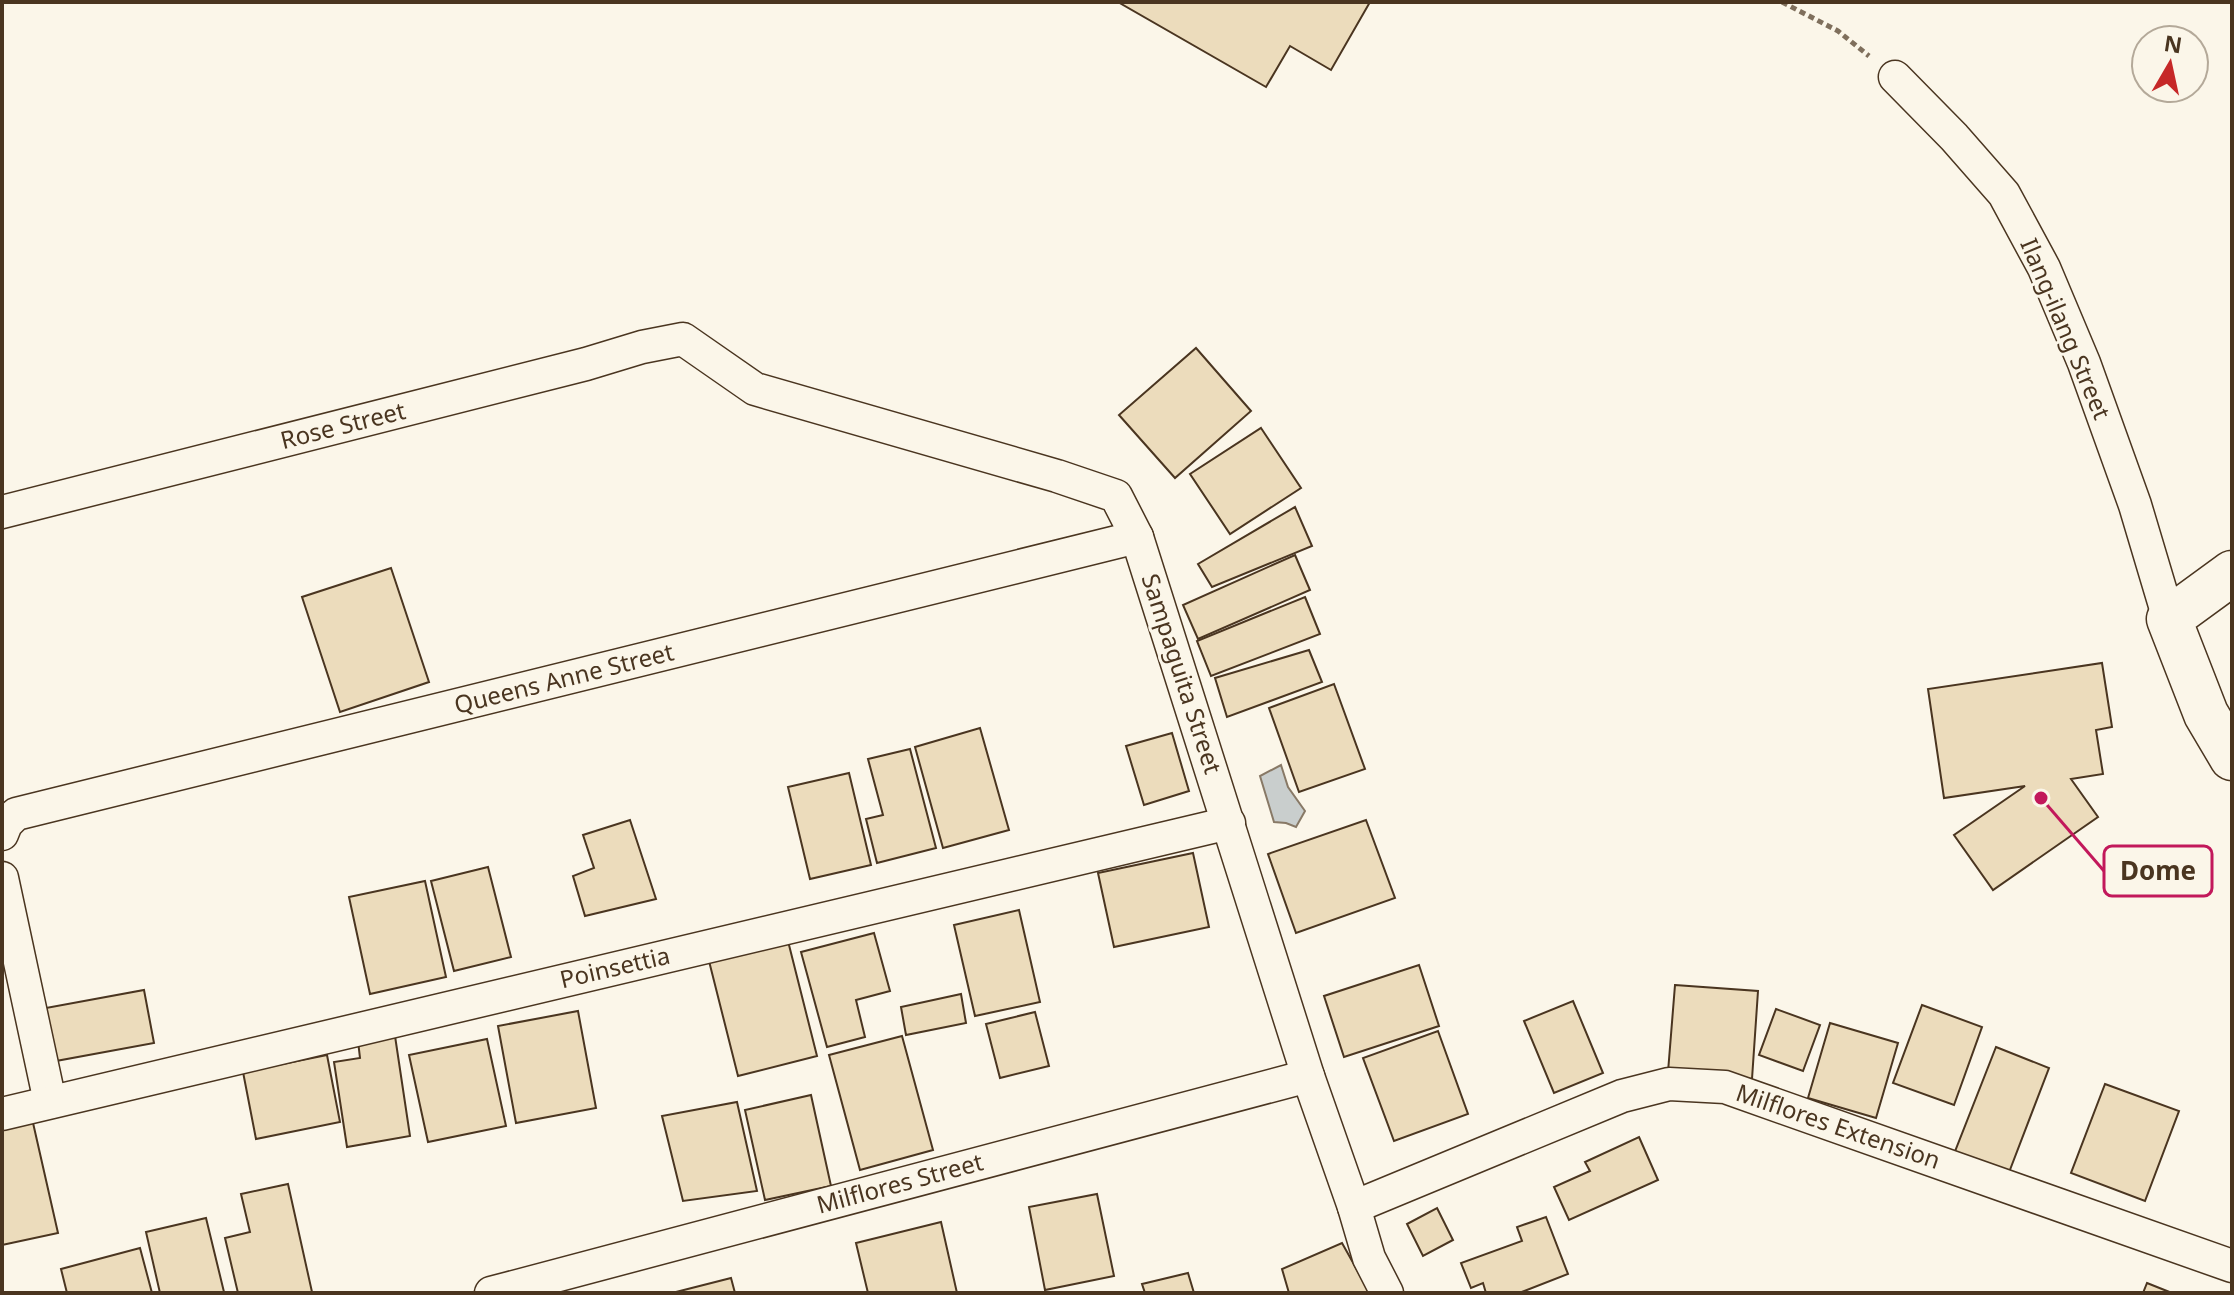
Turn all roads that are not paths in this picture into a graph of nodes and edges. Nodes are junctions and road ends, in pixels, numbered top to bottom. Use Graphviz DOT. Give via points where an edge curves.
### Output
graph roads {
  1 [pos="1895,77"];
  2 [pos="683,339"];
  3 [pos="2,512"];
  4 [pos="1137,537"];
  5 [pos="2232,573"];
  6 [pos="2169,619"];
  7 [pos="2232,758"];
  8 [pos="1229,823"];
  9 [pos="2,834"];
  10 [pos="2,878"];
  11 [pos="1308,1076"];
  12 [pos="50,1102"];
  13 [pos="2,1114"];
  14 [pos="1354,1207"];
  15 [pos="2232,1266"];
  16 [pos="491,1293"];
  17 [pos="1387,1293"];
  1 -- 6 [label="street, Ilang-ilang Street" via="2004,194 2044,268 2135,505"];
  2 -- 3 [label="street, Rose Street"];
  2 -- 4 [label="street, Sampaguita Street" via="755,389 1116,496"];
  4 -- 8 [label="street, Sampaguita Street"];
  4 -- 9 [label="street, Queens Anne Street" via="16,814"];
  5 -- 6 [label="street"];
  6 -- 7 [label="street" via="2206,714"];
  8 -- 11 [label="street, Sampaguita Street"];
  8 -- 12 [label="street, Poinsettia"];
  10 -- 12 [label="street"];
  11 -- 14 [label="street, Sampaguita Street"];
  11 -- 16 [label="street, Milflores Street"];
  12 -- 13 [label="street, Poinsettia"];
  14 -- 15 [label="street, Milflores Extension" via="1622,1096 1669,1084 1725,1087"];
  14 -- 17 [label="street, Sampaguita Street" via="1369,1258"];
}
